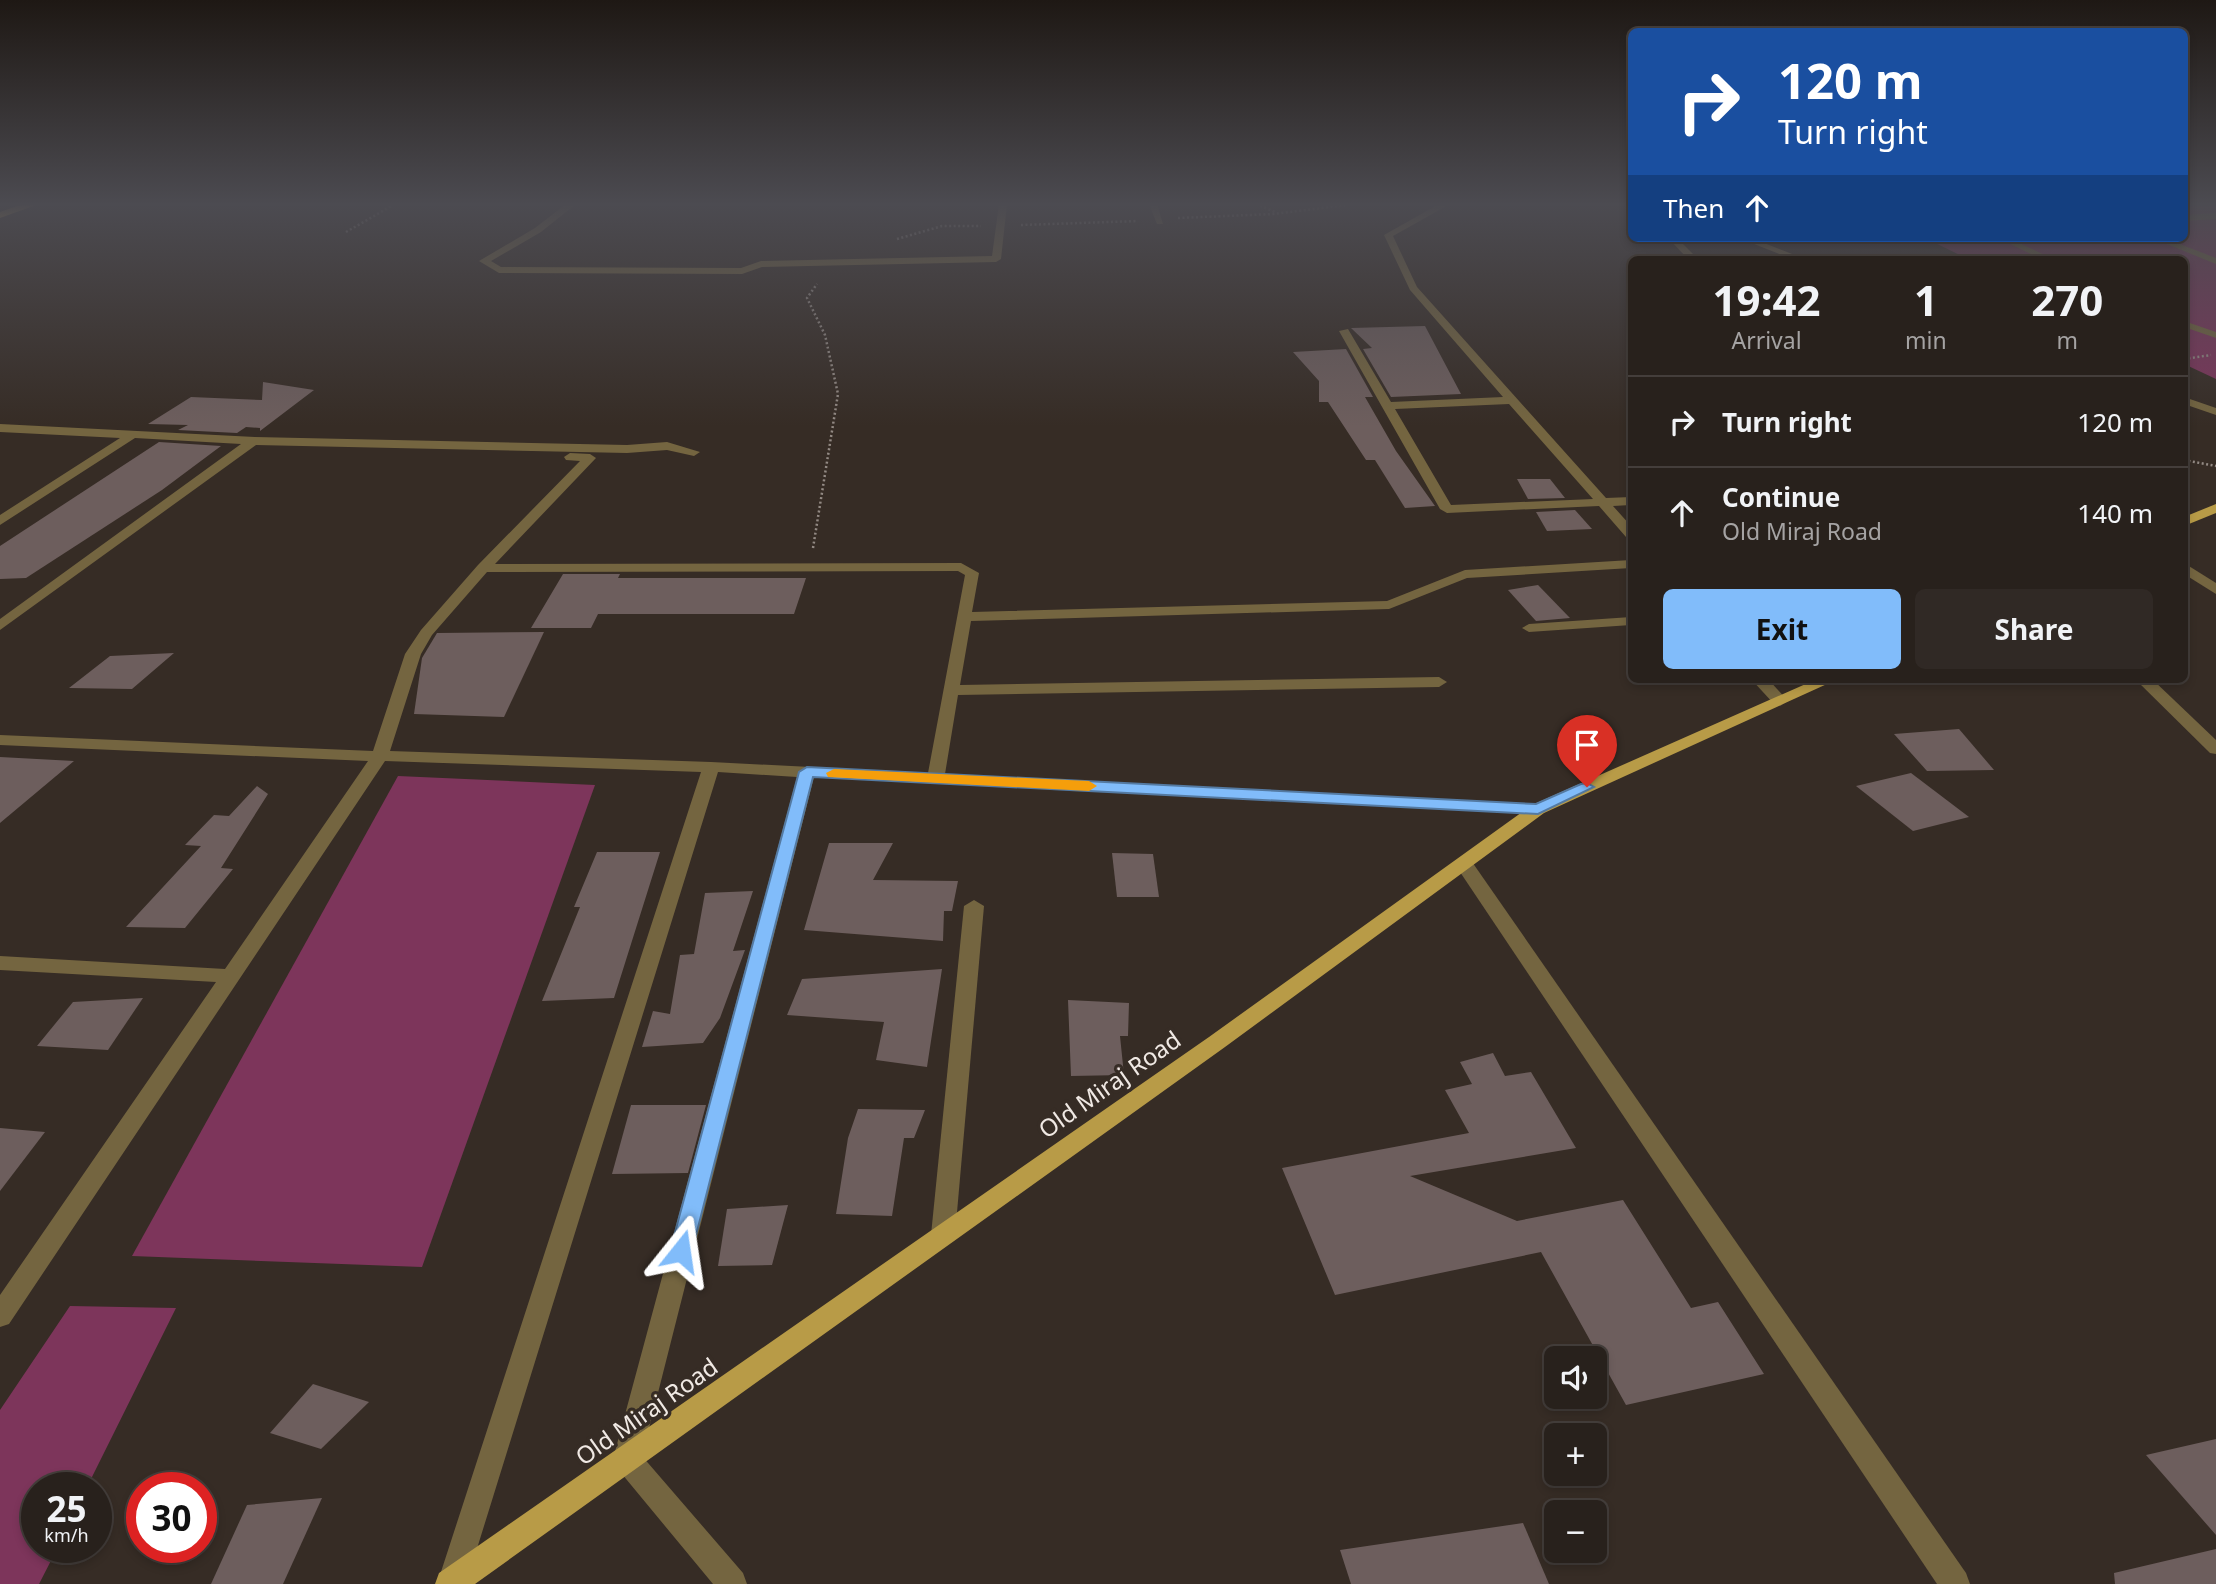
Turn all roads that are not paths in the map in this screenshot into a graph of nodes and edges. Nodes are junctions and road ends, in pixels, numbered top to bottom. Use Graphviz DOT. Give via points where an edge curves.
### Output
graph roads {
  1 [pos="1408,278"];
  2 [pos="2188,325"];
  3 [pos="1344,331"];
  4 [pos="2216,335"];
  5 [pos="1512,400"];
  6 [pos="2188,402"];
  7 [pos="1387,406"];
  8 [pos="2216,412"];
  9 [pos="0,428"];
  10 [pos="132,435"];
  11 [pos="253,441"];
  12 [pos="694,452"];
  13 [pos="1628,501"];
  14 [pos="1604,503"];
  15 [pos="2216,508"];
  16 [pos="2188,520"];
  17 [pos="0,522"];
  18 [pos="1628,531"];
  19 [pos="1628,564"];
  20 [pos="483,568"];
  21 [pos="2188,570"];
  22 [pos="2216,590"];
  23 [pos="962,617"];
  24 [pos="1628,621"];
  25 [pos="0,626"];
  26 [pos="1529,628"];
  27 [pos="1439,682"];
  28 [pos="1763,683"];
  29 [pos="1821,683"];
  30 [pos="2147,683"];
  31 [pos="950,690"];
  32 [pos="1780,701"];
  33 [pos="0,740"];
  34 [pos="2212,741"];
  35 [pos="380,756"];
  36 [pos="711,767"];
  37 [pos="807,772"];
  38 [pos="935,779"];
  39 [pos="1538,809"];
  40 [pos="1462,863"];
  41 [pos="974,906"];
  42 [pos="0,963"];
  43 [pos="231,976"];
  44 [pos="943,1235"];
  45 [pos="10,1285"];
  46 [pos="0,1316"];
  47 [pos="627,1459"];
  48 [pos="452,1583"];
  49 [pos="732,1584"];
  50 [pos="1955,1584"];
  1 -- 5 [label="street"];
  2 -- 4 [label="street"];
  3 -- 7 [label="street"];
  5 -- 7 [label="street"];
  5 -- 14 [label="street"];
  6 -- 8 [label="street"];
  7 -- 14 [label="street" via="1447,509"];
  9 -- 10 [label="street"];
  10 -- 11 [label="street"];
  10 -- 17 [label="street"];
  11 -- 12 [label="street" via="667,446"];
  11 -- 20 [label="street" via="590,458"];
  11 -- 25 [label="street"];
  13 -- 14 [label="street"];
  14 -- 18 [label="street"];
  15 -- 16 [label="main road"];
  19 -- 23 [label="street" via="1465,573 1389,605"];
  20 -- 23 [label="street" via="961,568 972,573"];
  20 -- 35 [label="street" via="413,654"];
  21 -- 22 [label="street"];
  23 -- 31 [label="street"];
  24 -- 26 [label="street"];
  27 -- 31 [label="street"];
  28 -- 32 [label="street"];
  29 -- 32 [label="main road, Old Miraj Road"];
  30 -- 34 [label="street"];
  31 -- 38 [label="street"];
  32 -- 39 [label="main road, Old Miraj Road"];
  33 -- 35 [label="street"];
  35 -- 36 [label="street"];
  35 -- 43 [label="street"];
  36 -- 37 [label="street"];
  36 -- 48 [label="street"];
  37 -- 38 [label="street"];
  37 -- 47 [label="street"];
  38 -- 39 [label="street"];
  39 -- 40 [label="main road, Old Miraj Road"];
  40 -- 44 [label="main road, Old Miraj Road"];
  40 -- 50 [label="street"];
  41 -- 44 [label="street"];
  42 -- 43 [label="street"];
  43 -- 45 [label="street"];
  44 -- 47 [label="main road, Old Miraj Road"];
  45 -- 46 [label="street"];
  47 -- 48 [label="main road, Old Miraj Road"];
  47 -- 49 [label="street"];
}
